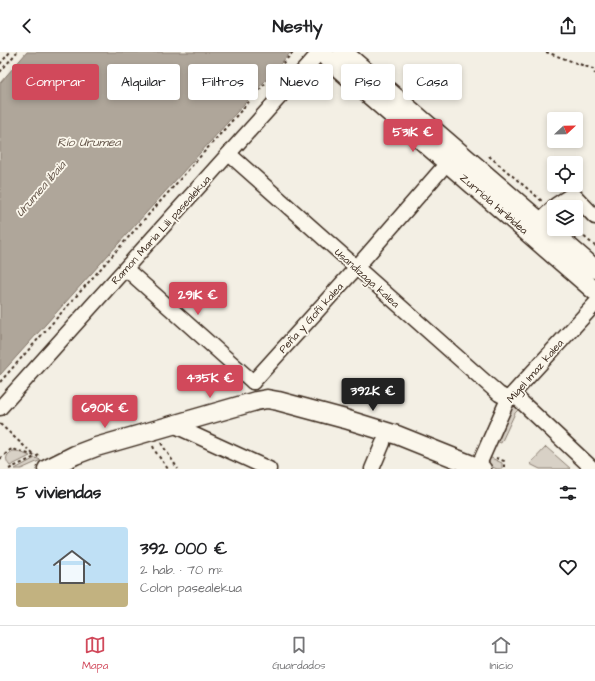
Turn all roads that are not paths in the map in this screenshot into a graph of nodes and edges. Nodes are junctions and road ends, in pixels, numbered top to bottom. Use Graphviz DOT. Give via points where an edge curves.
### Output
graph roads {
  1 [pos="322,52"];
  2 [pos="343,52"];
  3 [pos="229,154"];
  4 [pos="447,163"];
  5 [pos="595,217"];
  6 [pos="533,226"];
  7 [pos="356,268"];
  8 [pos="126,269"];
  9 [pos="595,269"];
  10 [pos="595,291"];
  11 [pos="595,304"];
  12 [pos="253,382"];
  13 [pos="510,396"];
  14 [pos="256,401"];
  15 [pos="0,408"];
  16 [pos="173,425"];
  17 [pos="383,443"];
  18 [pos="43,463"];
  19 [pos="479,468"];
  20 [pos="269,469"];
  21 [pos="372,469"];
  22 [pos="592,469"];
  1 -- 3 [label="street, Ramon Maria Lili pasealekua"];
  1 -- 4 [label="main road, Zurriola hiribidea"];
  2 -- 6 [label="main road, Zurriola hiribidea"];
  3 -- 7 [label="street, Usandizaga kalea"];
  3 -- 8 [label="street, Ramon Maria Lili pasealekua"];
  4 -- 6 [label="main road, Zurriola hiribidea"];
  4 -- 7 [label="street, Peña y Goñi kalea"];
  5 -- 6 [label="street" via="573,194 556,205"];
  6 -- 9 [label="main road, Zurriola hiribidea"];
  6 -- 10 [label="main road, Zurriola hiribidea"];
  7 -- 12 [label="street, Peña y Goñi kalea"];
  7 -- 13 [label="street, Usandizaga kalea" via="496,391"];
  8 -- 12 [label="street"];
  8 -- 15 [label="street, Ramon Maria Lili pasealekua"];
  11 -- 13 [label="street, Migel Imaz kalea"];
  12 -- 14 [label="street"];
  13 -- 19 [label="street, Migel Imaz kalea"];
  13 -- 22 [label="street, Usandizaga kalea"];
  14 -- 16 [label="main road"];
  14 -- 19 [label="main road" via="278,401 345,419 397,435"];
  16 -- 18 [label="main road"];
  16 -- 20 [label="street"];
  17 -- 21 [label="street"];
}
